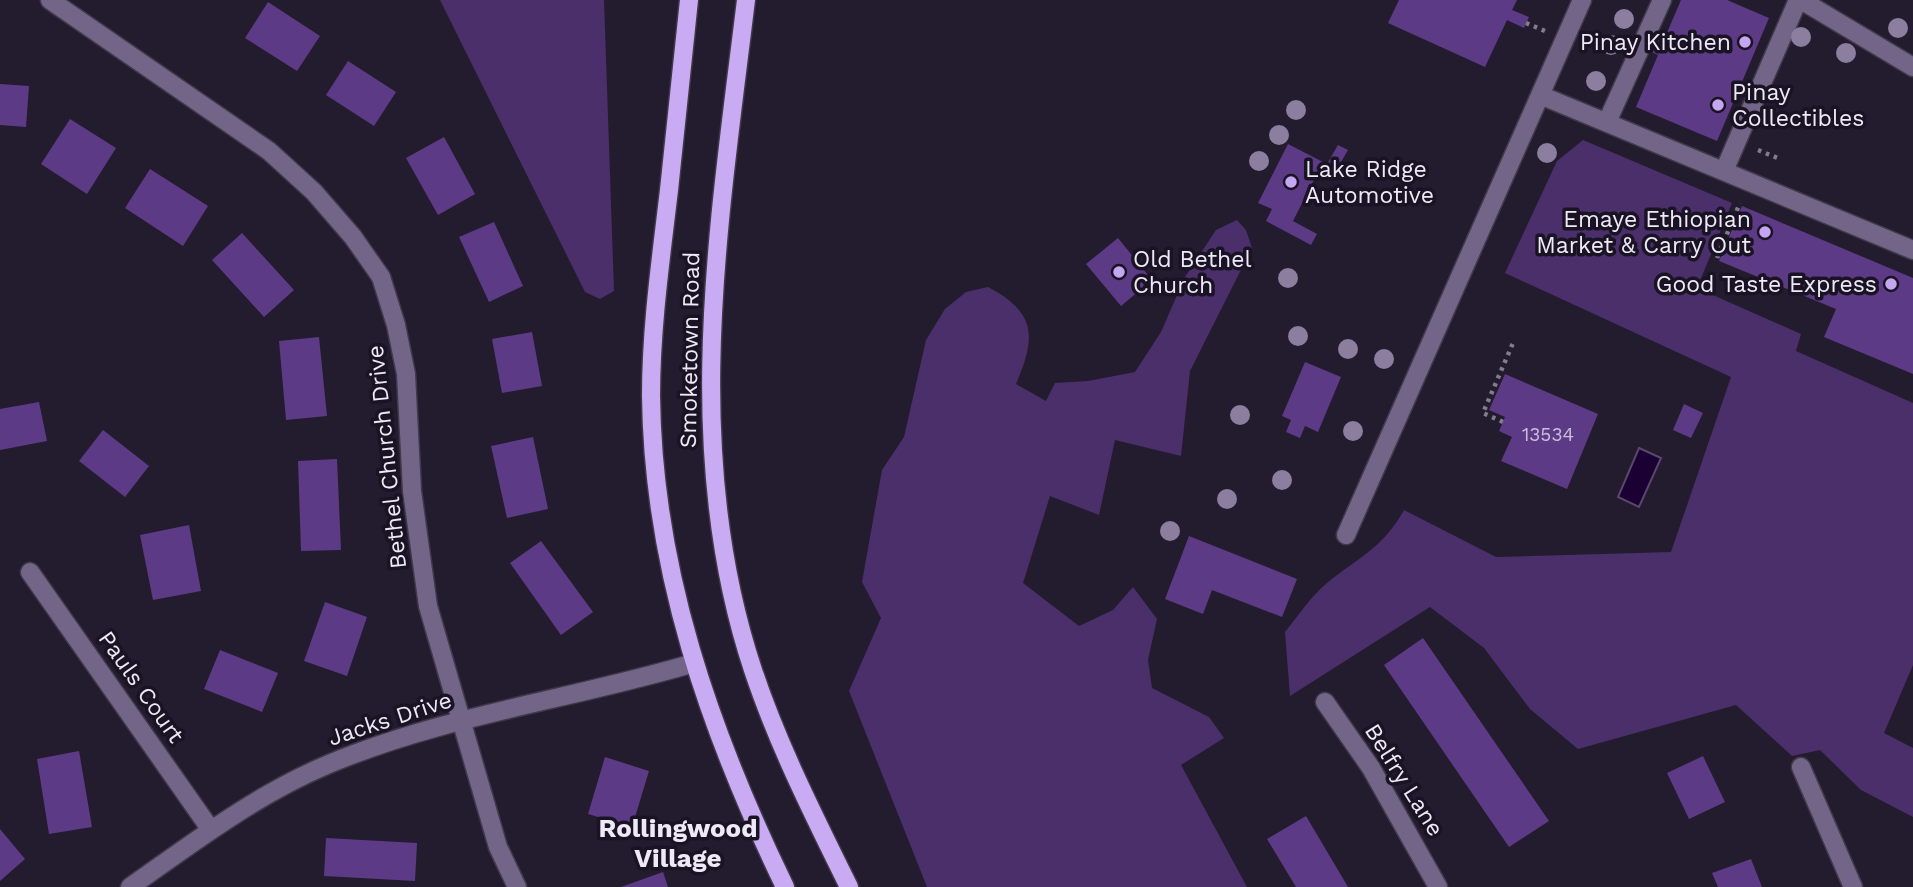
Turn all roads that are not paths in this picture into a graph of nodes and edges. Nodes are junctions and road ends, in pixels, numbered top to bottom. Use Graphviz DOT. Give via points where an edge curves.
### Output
graph roads {
  1 [pos="50,0"];
  2 [pos="689,0"];
  3 [pos="746,0"];
  4 [pos="1582,0"];
  5 [pos="1661,0"];
  6 [pos="1800,0"];
  7 [pos="1913,67"];
  8 [pos="1540,95"];
  9 [pos="1607,122"];
  10 [pos="1724,171"];
  11 [pos="1913,250"];
  12 [pos="1346,535"];
  13 [pos="30,572"];
  14 [pos="694,663"];
  15 [pos="1325,702"];
  16 [pos="461,720"];
  17 [pos="1801,767"];
  18 [pos="211,830"];
  19 [pos="130,887"];
  20 [pos="517,887"];
  21 [pos="785,887"];
  22 [pos="849,887"];
  23 [pos="1438,887"];
  24 [pos="1853,887"];
  1 -- 16 [label="street, Bethel Church Drive" via="269,151 314,192 381,277 397,324 406,374 412,491 428,606"];
  2 -- 14 [label="main road, Smoketown Road" via="655,303 651,396 660,517"];
  3 -- 22 [label="main road, Smoketown Road" via="711,301 709,409 715,493 728,573 752,669 780,746"];
  4 -- 8 [label="street"];
  5 -- 9 [label="street"];
  6 -- 7 [label="street"];
  6 -- 10 [label="street"];
  8 -- 9 [label="street"];
  8 -- 12 [label="street"];
  9 -- 10 [label="street"];
  10 -- 11 [label="street"];
  13 -- 18 [label="street, Pauls Court"];
  14 -- 16 [label="street, Jacks Drive"];
  14 -- 21 [label="main road, Smoketown Road" via="740,793"];
  15 -- 23 [label="street, Belfry Lane" via="1371,768"];
  16 -- 18 [label="street, Jacks Drive" via="327,765 252,803"];
  16 -- 20 [label="street, Bethel Church Drive" via="498,847"];
  17 -- 24 [label="street"];
  18 -- 19 [label="street, Jacks Drive"];
}
